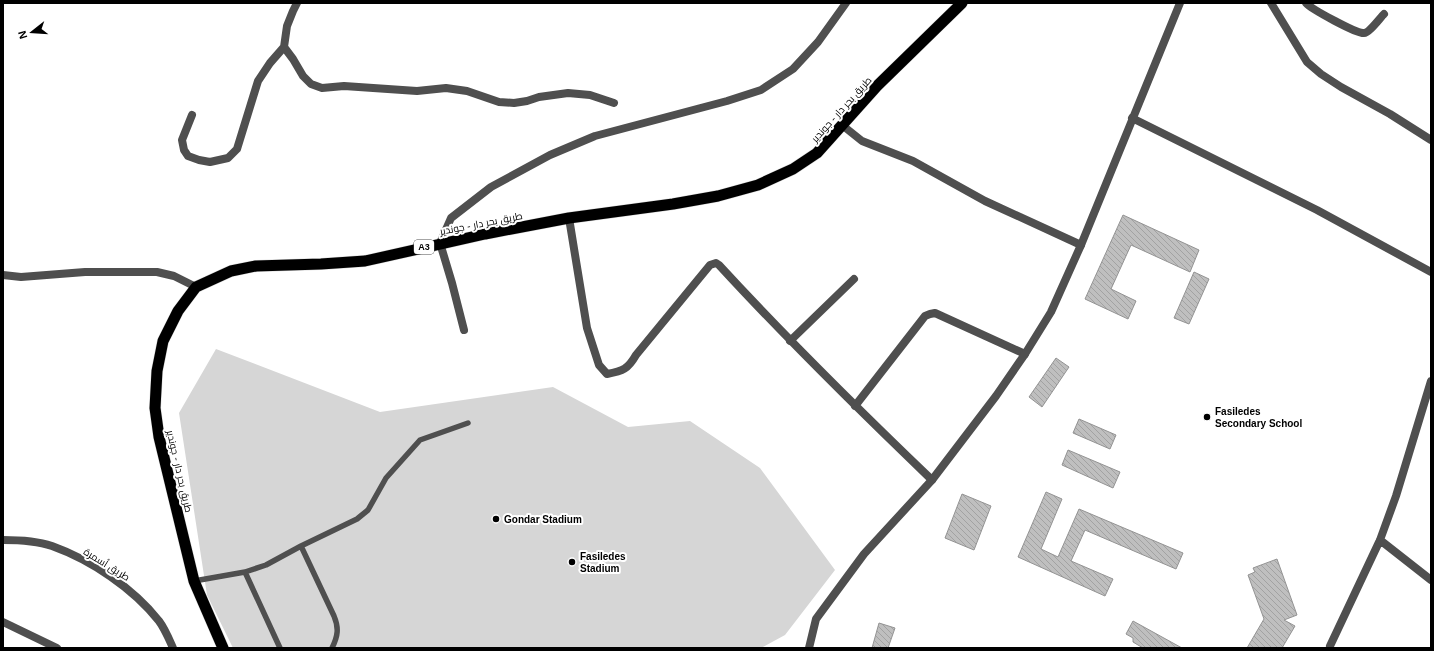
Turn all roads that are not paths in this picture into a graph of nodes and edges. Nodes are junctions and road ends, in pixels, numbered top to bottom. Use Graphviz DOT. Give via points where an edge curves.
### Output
graph roads {
  1 [pos="298,3"];
  2 [pos="846,3"];
  3 [pos="962,3"];
  4 [pos="1180,3"];
  5 [pos="1271,3"];
  6 [pos="1306,3"];
  7 [pos="1384,14"];
  8 [pos="284,47"];
  9 [pos="614,103"];
  10 [pos="192,116"];
  11 [pos="1132,118"];
  12 [pos="842,125"];
  13 [pos="1431,140"];
  14 [pos="569,218"];
  15 [pos="440,243"];
  16 [pos="1080,245"];
  17 [pos="1431,272"];
  18 [pos="3,275"];
  19 [pos="854,279"];
  20 [pos="196,287"];
  21 [pos="464,330"];
  22 [pos="790,341"];
  23 [pos="1025,354"];
  24 [pos="1431,381"];
  25 [pos="855,406"];
  26 [pos="468,423"];
  27 [pos="932,480"];
  28 [pos="3,540"];
  29 [pos="1380,540"];
  30 [pos="301,546"];
  31 [pos="245,572"];
  32 [pos="1431,580"];
  33 [pos="194,581"];
  34 [pos="3,622"];
  35 [pos="1330,646"];
  36 [pos="57,648"];
  37 [pos="173,648"];
  38 [pos="223,648"];
  39 [pos="280,648"];
  40 [pos="332,648"];
  41 [pos="809,648"];
  1 -- 8 [label="street" via="287,26"];
  2 -- 15 [label="street" via="818,42 793,69 761,90 595,136 550,154 491,187 451,218"];
  3 -- 12 [label="highway, طريق بحر دار - جوندير / A3" via="877,86"];
  4 -- 11 [label="street"];
  5 -- 13 [label="street" via="1307,62 1321,74"];
  6 -- 7 [label="street" via="1322,14 1364,34"];
  8 -- 9 [label="street" via="307,80 322,88 344,86 417,91 446,88 467,91 499,102 514,103 568,93 590,95"];
  8 -- 10 [label="street" via="270,62 258,81 237,149 228,158 210,162 188,156 182,140"];
  11 -- 16 [label="street"];
  11 -- 17 [label="street" via="1317,210"];
  12 -- 14 [label="highway, طريق بحر دار - جوندير / A3" via="817,153 793,169 758,185 718,196 673,204"];
  12 -- 16 [label="street" via="862,141 913,161 985,201"];
  14 -- 15 [label="highway, طريق بحر دار - جوندير / A3"];
  14 -- 22 [label="street" via="587,328 599,364 607,374 623,370 631,364 681,298 713,263 719,264"];
  15 -- 20 [label="highway, طريق بحر دار - جوندير / A3" via="365,261 256,266 231,271"];
  15 -- 21 [label="street"];
  16 -- 23 [label="street" via="1051,312"];
  18 -- 20 [label="street" via="20,277 105,271 157,272 174,276"];
  19 -- 22 [label="street"];
  20 -- 33 [label="highway, طريق بحر دار - جوندير / A3" via="178,311 163,341 157,370 156,408 159,437"];
  22 -- 25 [label="street"];
  23 -- 25 [label="street" via="930,314 925,316"];
  23 -- 27 [label="street"];
  24 -- 29 [label="street"];
  25 -- 27 [label="street"];
  26 -- 30 [label="lane" via="420,440 386,478 368,510 357,519"];
  27 -- 41 [label="street" via="864,554 816,619"];
  28 -- 37 [label="street, طريق أسمرة" via="51,546 104,573 129,590 159,622"];
  29 -- 32 [label="street"];
  29 -- 35 [label="street"];
  30 -- 31 [label="lane" via="266,565"];
  30 -- 40 [label="lane" via="338,626"];
  31 -- 33 [label="lane"];
  31 -- 39 [label="lane"];
  33 -- 38 [label="highway, طريق بحر دار - جوندير / A3"];
  34 -- 36 [label="street"];
}
